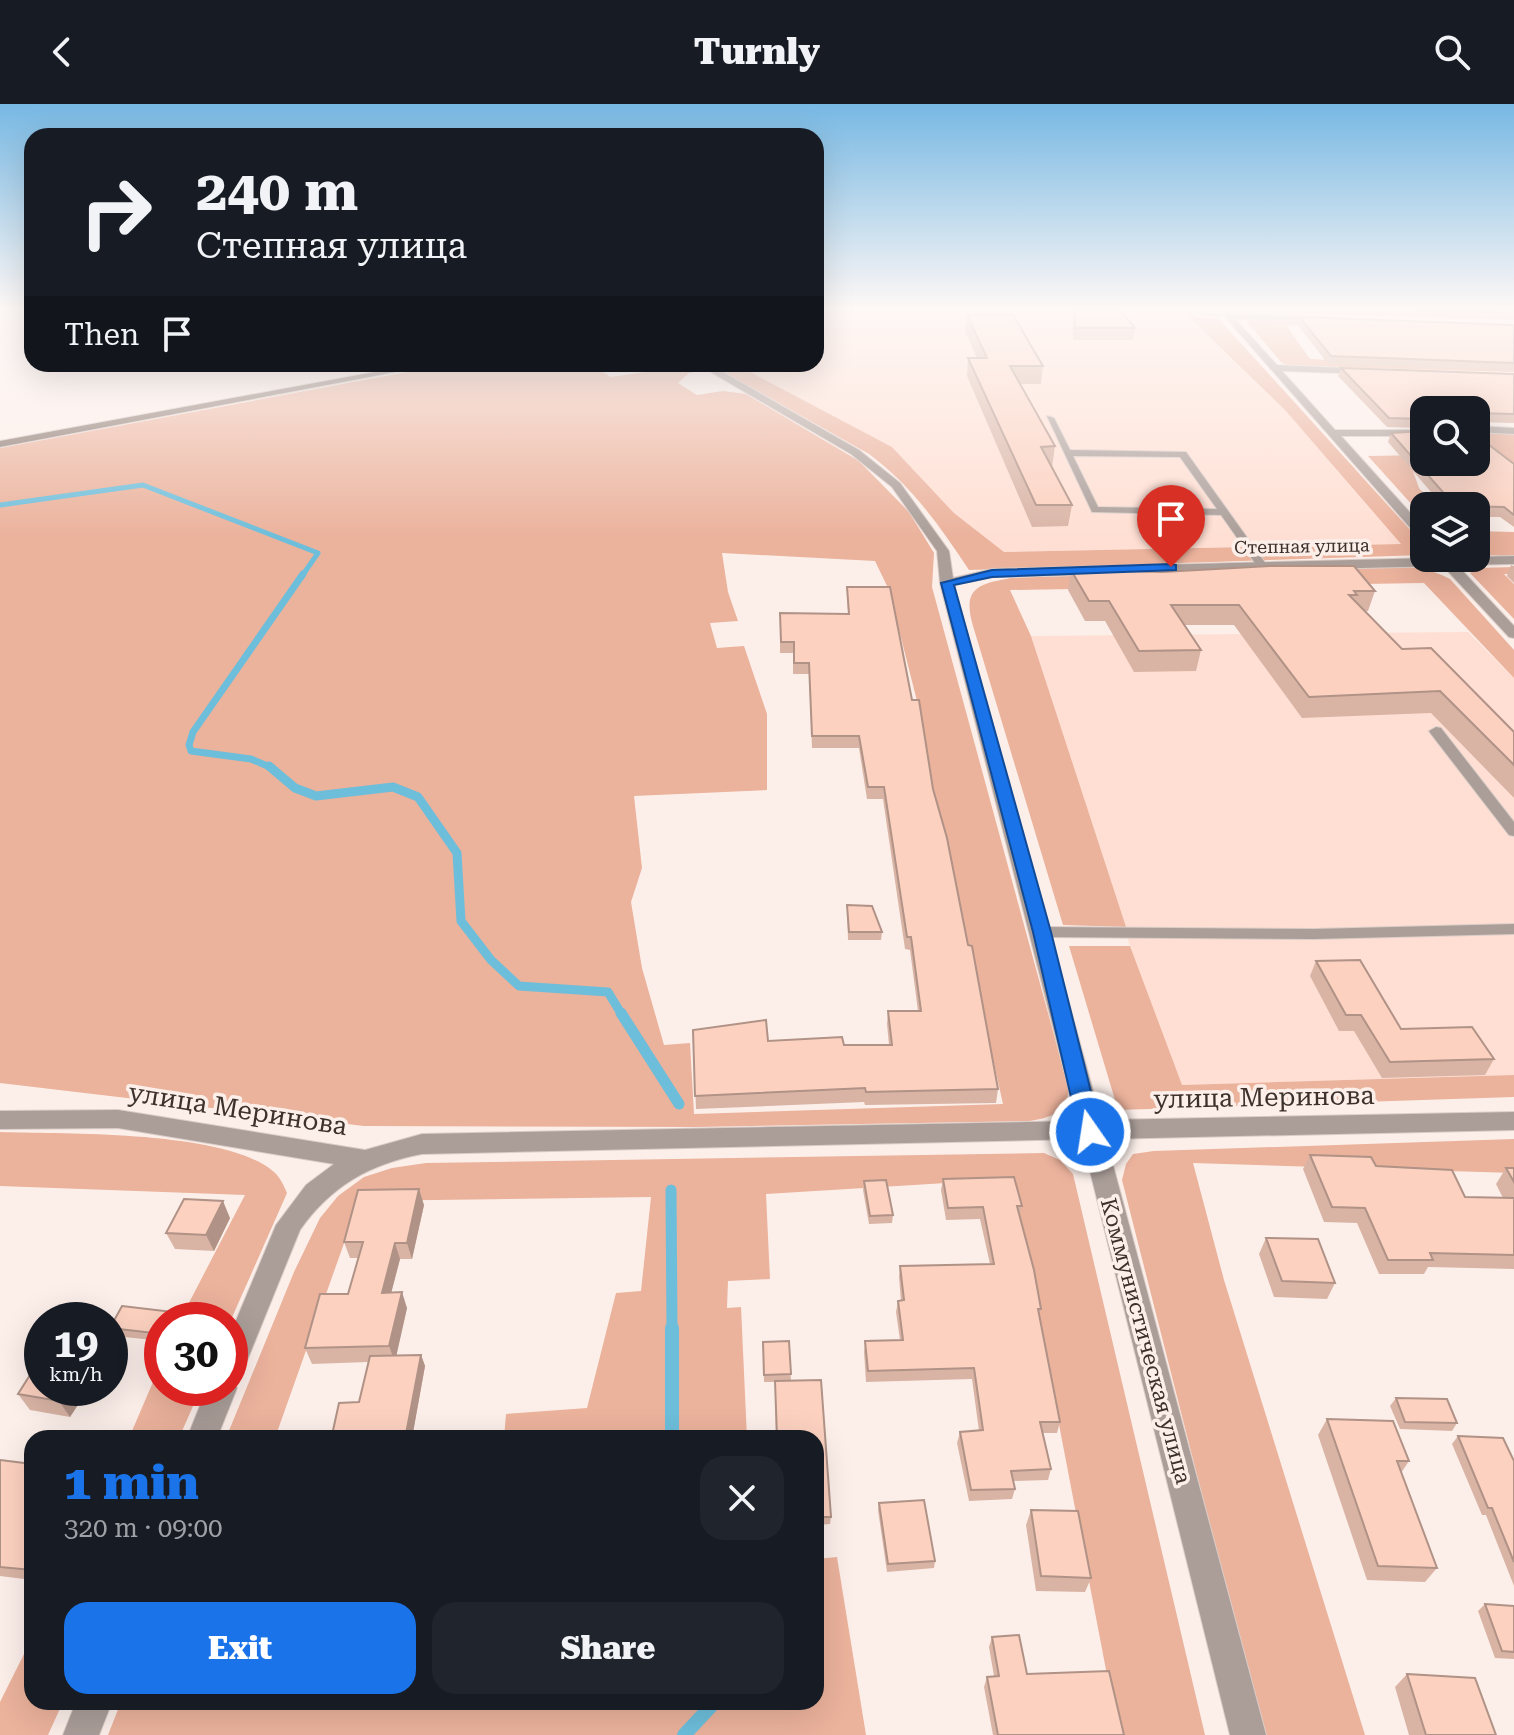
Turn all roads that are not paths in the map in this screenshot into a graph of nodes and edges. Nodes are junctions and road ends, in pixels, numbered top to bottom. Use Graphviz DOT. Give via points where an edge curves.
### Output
graph roads {
  1 [pos="313,386"];
  2 [pos="740,386"];
  3 [pos="1293,386"];
  4 [pos="1050,418"];
  5 [pos="1490,430"];
  6 [pos="1514,431"];
  7 [pos="1333,433"];
  8 [pos="1410,433"];
  9 [pos="0,444"];
  10 [pos="1067,453"];
  11 [pos="1223,512"];
  12 [pos="1410,520"];
  13 [pos="1490,560"];
  14 [pos="1514,560"];
  15 [pos="1410,561"];
  16 [pos="1261,564"];
  17 [pos="1456,572"];
  18 [pos="947,583"];
  19 [pos="1514,634"];
  20 [pos="1436,731"];
  21 [pos="1514,832"];
  22 [pos="1514,929"];
  23 [pos="1042,932"];
  24 [pos="0,1120"];
  25 [pos="1514,1121"];
  26 [pos="1090,1132"];
  27 [pos="362,1159"];
  28 [pos="248,1325"];
  29 [pos="215,1406"];
  30 [pos="205,1430"];
  31 [pos="91,1710"];
  32 [pos="81,1735"];
  33 [pos="1248,1735"];
  1 -- 9 [label="street"];
  2 -- 18 [label="street, Коммунистическая улица" via="855,452 896,485 943,551"];
  3 -- 7 [label="street"];
  4 -- 10 [label="lane"];
  5 -- 6 [label="street"];
  7 -- 8 [label="street"];
  7 -- 12 [label="street"];
  10 -- 11 [label="lane" via="1183,454"];
  10 -- 11 [label="lane" via="1095,510"];
  11 -- 16 [label="lane"];
  13 -- 14 [label="street, Степная улица"];
  15 -- 16 [label="street, Степная улица"];
  16 -- 18 [label="street, Степная улица" via="992,573"];
  17 -- 19 [label="street"];
  18 -- 23 [label="street, Коммунистическая улица"];
  20 -- 21 [label="lane"];
  22 -- 23 [label="lane"];
  23 -- 26 [label="street, Коммунистическая улица"];
  24 -- 27 [label="street, улица Меринова" via="118,1119"];
  25 -- 26 [label="street, улица Меринова"];
  26 -- 27 [label="street, улица Меринова" via="422,1144"];
  26 -- 33 [label="street, Коммунистическая улица"];
  27 -- 28 [label="street" via="338,1171 301,1205"];
  29 -- 30 [label="street"];
  31 -- 32 [label="street"];
}
